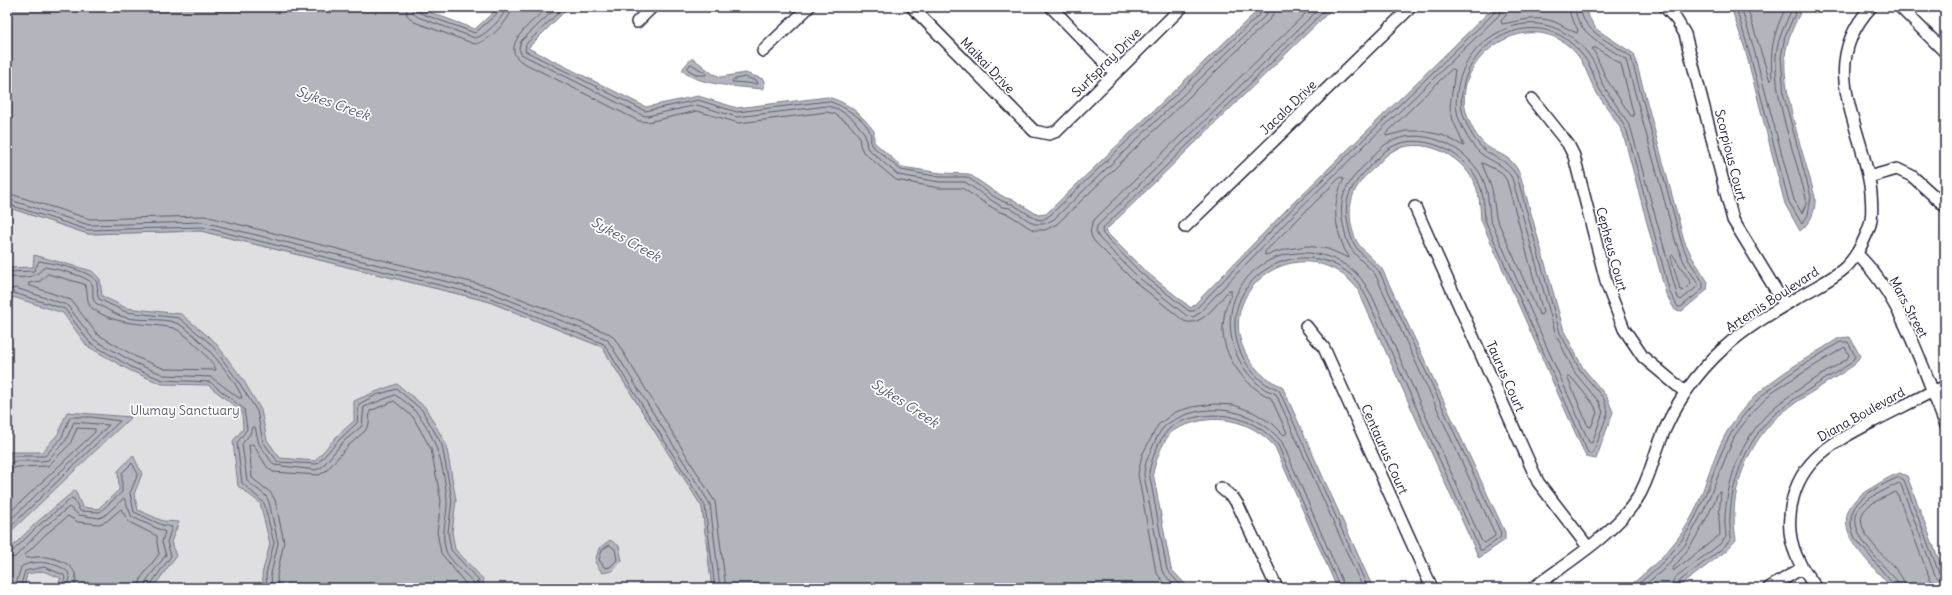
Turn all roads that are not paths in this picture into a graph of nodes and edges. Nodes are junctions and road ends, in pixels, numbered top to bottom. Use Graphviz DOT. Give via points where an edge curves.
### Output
graph roads {
  1 [pos="652,7"];
  2 [pos="809,7"];
  3 [pos="912,7"];
  4 [pos="1050,7"];
  5 [pos="1182,7"];
  6 [pos="1411,7"];
  7 [pos="1665,7"];
  8 [pos="1871,7"];
  9 [pos="1900,7"];
  10 [pos="637,22"];
  11 [pos="763,51"];
  12 [pos="1945,52"];
  13 [pos="1115,73"];
  14 [pos="1532,99"];
  15 [pos="1049,134"];
  16 [pos="1869,177"];
  17 [pos="1945,206"];
  18 [pos="1415,207"];
  19 [pos="1185,226"];
  20 [pos="1857,254"];
  21 [pos="1785,305"];
  22 [pos="1306,326"];
  23 [pos="1945,387"];
  24 [pos="1933,391"];
  25 [pos="1686,392"];
  26 [pos="1945,423"];
  27 [pos="1221,488"];
  28 [pos="1588,547"];
  29 [pos="1802,568"];
  30 [pos="1277,588"];
  31 [pos="1432,588"];
  32 [pos="1533,588"];
  33 [pos="1769,588"];
  34 [pos="1817,588"];
  1 -- 10 [label="street"];
  2 -- 11 [label="street"];
  3 -- 15 [label="street, Maikai Drive" via="1034,131"];
  4 -- 13 [label="street"];
  5 -- 13 [label="street, Surfspray Drive"];
  6 -- 19 [label="street, Jacala Drive"];
  7 -- 21 [label="street, Scorpious Court" via="1685,34 1733,220"];
  8 -- 16 [label="street, Artemis Boulevard" via="1852,34 1844,58 1843,71"];
  9 -- 12 [label="street"];
  13 -- 15 [label="street, Surfspray Drive" via="1056,131"];
  14 -- 25 [label="street, Cepheus Court" via="1568,144 1574,156 1607,285 1624,329 1643,357"];
  16 -- 17 [label="street" via="1897,169 1912,176"];
  16 -- 20 [label="street, Artemis Boulevard" via="1871,222"];
  18 -- 28 [label="street, Taurus Court" via="1538,482"];
  20 -- 21 [label="street, Artemis Boulevard" via="1837,274"];
  20 -- 24 [label="street, Mars Street" via="1873,271 1898,312"];
  21 -- 25 [label="street, Artemis Boulevard" via="1726,346 1702,370"];
  22 -- 31 [label="street, Centaurus Court" via="1324,348"];
  23 -- 24 [label="street, Diana Boulevard"];
  24 -- 26 [label="street, Mars Street"];
  24 -- 29 [label="street, Diana Boulevard" via="1840,439 1824,449 1804,470 1791,503 1789,526 1792,546"];
  25 -- 28 [label="street, Artemis Boulevard" via="1666,426 1638,498 1619,521"];
  27 -- 30 [label="street" via="1238,505"];
  28 -- 32 [label="street, Artemis Boulevard"];
  29 -- 33 [label="street"];
  29 -- 34 [label="street, Diana Boulevard"];
}
